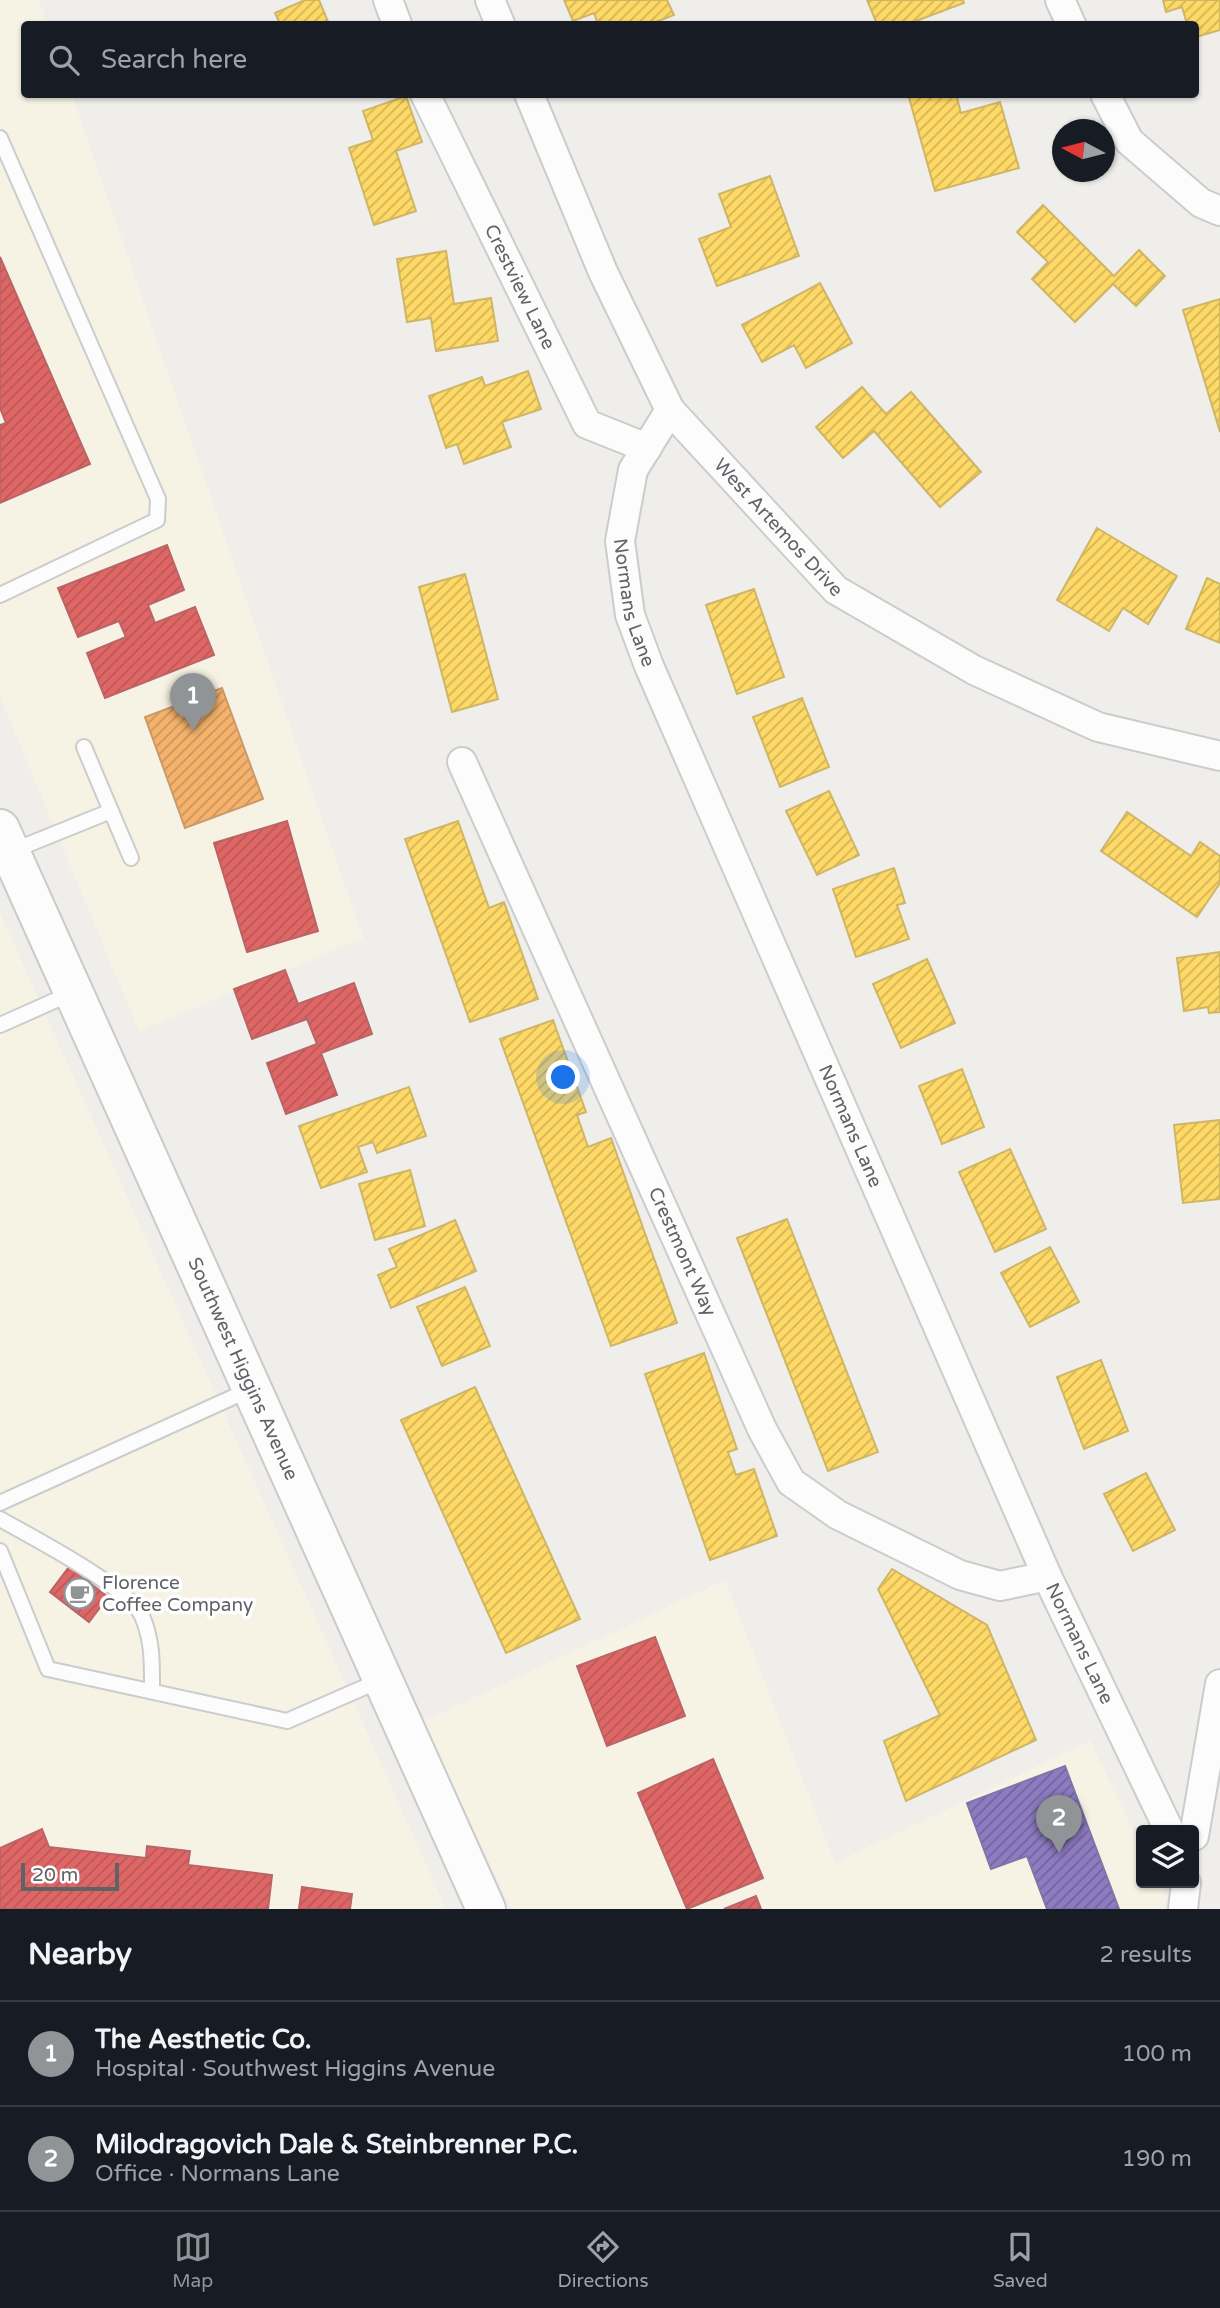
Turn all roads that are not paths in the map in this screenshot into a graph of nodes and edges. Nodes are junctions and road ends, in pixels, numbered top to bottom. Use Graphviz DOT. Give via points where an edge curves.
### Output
graph roads {
  1 [pos="388,0"];
  2 [pos="490,0"];
  3 [pos="1060,0"];
  4 [pos="396,21"];
  5 [pos="499,21"];
  6 [pos="1070,21"];
  7 [pos="427,98"];
  8 [pos="531,98"];
  9 [pos="1107,98"];
  10 [pos="0,138"];
  11 [pos="1220,211"];
  12 [pos="670,410"];
  13 [pos="647,448"];
  14 [pos="0,595"];
  15 [pos="84,747"];
  16 [pos="1220,756"];
  17 [pos="462,762"];
  18 [pos="111,811"];
  19 [pos="5,840"];
  20 [pos="131,858"];
  21 [pos="74,992"];
  22 [pos="0,1026"];
  23 [pos="253,1388"];
  24 [pos="0,1503"];
  25 [pos="0,1519"];
  26 [pos="0,1550"];
  27 [pos="1047,1576"];
  28 [pos="383,1679"];
  29 [pos="1220,1684"];
  30 [pos="152,1691"];
  31 [pos="1167,1825"];
  32 [pos="1196,1825"];
  33 [pos="1185,1888"];
  34 [pos="486,1909"];
  35 [pos="1183,1909"];
  1 -- 4 [label="street"];
  2 -- 5 [label="street"];
  3 -- 6 [label="street"];
  7 -- 13 [label="street, Crestview Lane" via="587,424"];
  8 -- 12 [label="street, West Artemos Drive" via="603,272"];
  9 -- 11 [label="street" via="1129,141 1201,203"];
  10 -- 14 [label="lane" via="158,499 157,520"];
  12 -- 13 [label="street, Normans Lane"];
  12 -- 16 [label="street, West Artemos Drive" via="836,590 974,670 1098,727"];
  13 -- 27 [label="street, Normans Lane" via="634,470 620,541 630,615"];
  15 -- 18 [label="lane"];
  17 -- 27 [label="street, Crestmont Way" via="791,1482 838,1514 960,1575 1000,1586"];
  18 -- 19 [label="lane"];
  18 -- 20 [label="lane"];
  19 -- 21 [label="main road, Southwest Higgins Avenue"];
  21 -- 22 [label="lane"];
  21 -- 23 [label="main road, Southwest Higgins Avenue"];
  23 -- 24 [label="lane"];
  23 -- 28 [label="main road, Southwest Higgins Avenue"];
  25 -- 30 [label="lane" via="73,1559 141,1613 152,1647"];
  26 -- 30 [label="lane" via="48,1669"];
  27 -- 31 [label="street, Normans Lane"];
  28 -- 30 [label="lane" via="288,1721"];
  28 -- 34 [label="main road, Southwest Higgins Avenue"];
  29 -- 32 [label="street"];
  33 -- 35 [label="street"];
}
